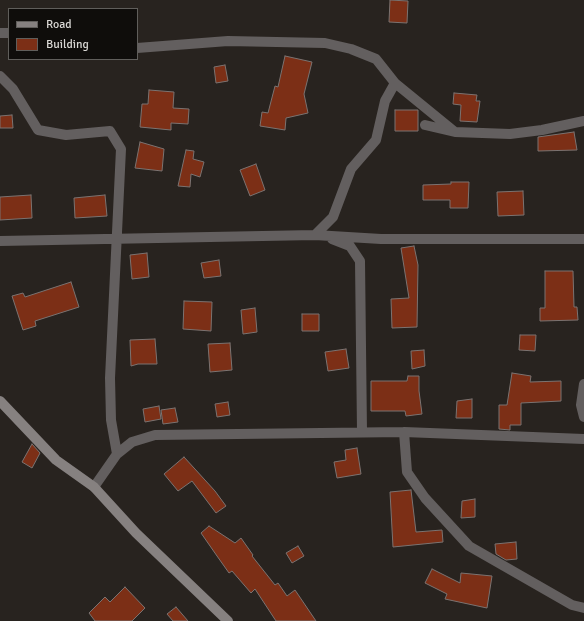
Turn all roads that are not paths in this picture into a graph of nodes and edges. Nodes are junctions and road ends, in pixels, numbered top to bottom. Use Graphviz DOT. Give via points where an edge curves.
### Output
graph roads {
  1 [pos="138,48"];
  2 [pos="0,76"];
  3 [pos="395,83"];
  4 [pos="584,121"];
  5 [pos="425,125"];
  6 [pos="455,132"];
  7 [pos="320,235"];
  8 [pos="115,238"];
  9 [pos="584,239"];
  10 [pos="0,241"];
  11 [pos="584,384"];
  12 [pos="0,401"];
  13 [pos="584,417"];
  14 [pos="362,432"];
  15 [pos="404,432"];
  16 [pos="584,439"];
  17 [pos="117,454"];
  18 [pos="94,487"];
  19 [pos="584,608"];
  20 [pos="228,621"];
  1 -- 3 [label="street" via="228,40 325,42 351,48 376,60"];
  2 -- 8 [label="street" via="13,89 38,130 66,136 110,130 121,149"];
  3 -- 6 [label="street"];
  3 -- 7 [label="street" via="385,101 376,140 351,169 333,217"];
  4 -- 6 [label="street" via="510,134"];
  5 -- 6 [label="street"];
  7 -- 8 [label="street"];
  7 -- 9 [label="street" via="381,239"];
  7 -- 14 [label="street" via="350,246 360,261"];
  8 -- 10 [label="street"];
  8 -- 17 [label="street" via="110,378 111,420"];
  11 -- 13 [label="street"];
  12 -- 18 [label="street" via="56,460"];
  14 -- 15 [label="street"];
  14 -- 17 [label="street" via="155,434 132,442"];
  15 -- 16 [label="street"];
  15 -- 19 [label="street" via="407,472 425,498 469,546 572,605"];
  17 -- 18 [label="street"];
  18 -- 20 [label="street" via="136,533"];
}
